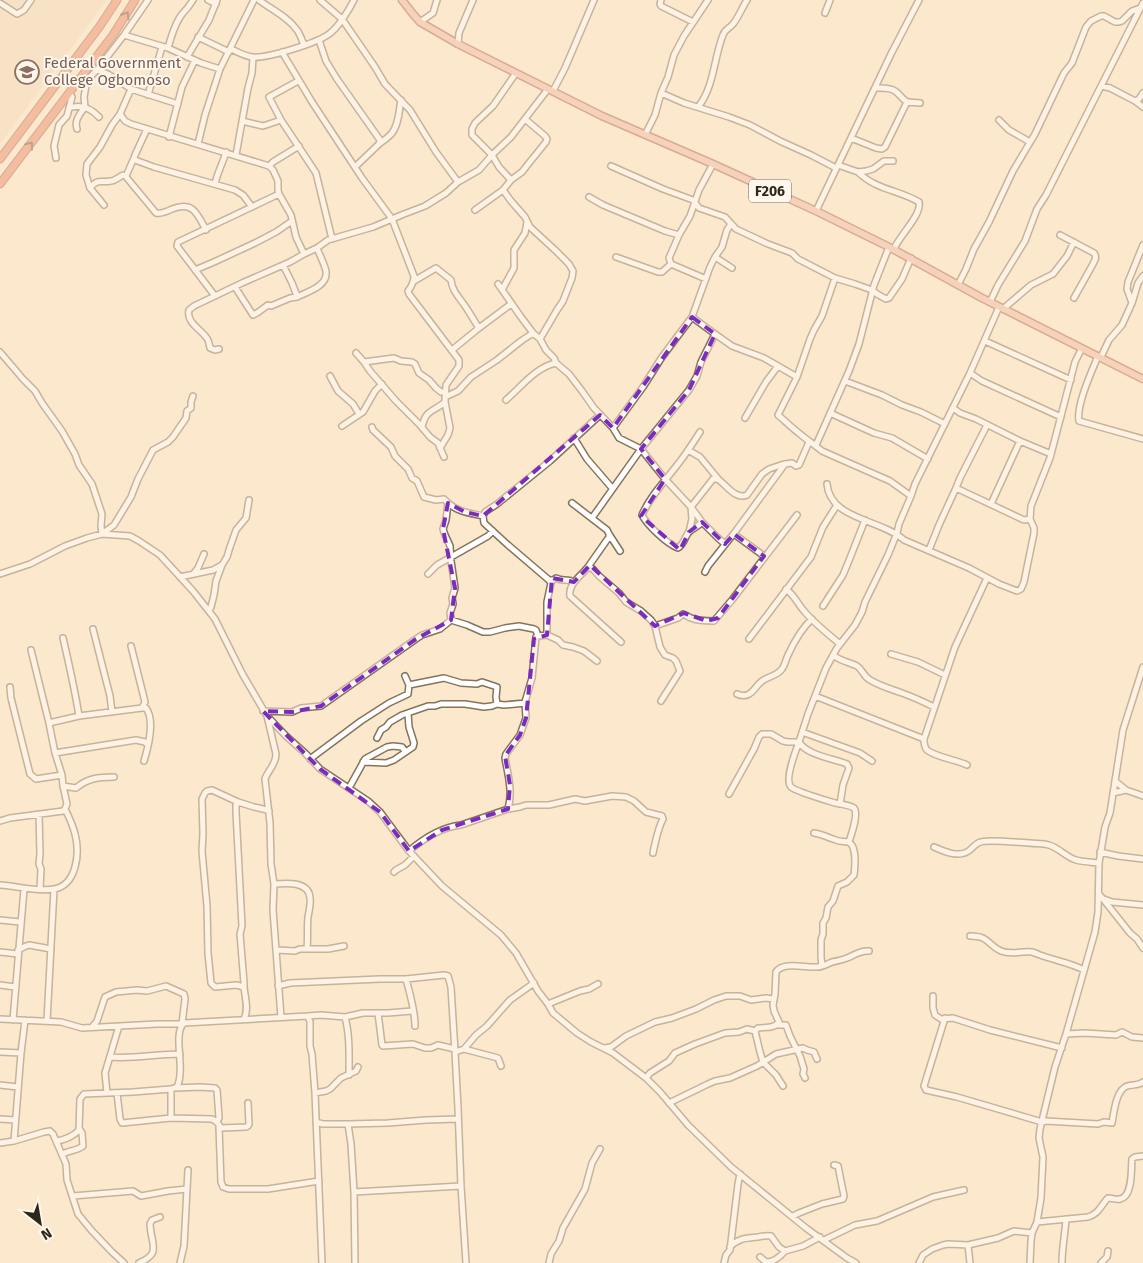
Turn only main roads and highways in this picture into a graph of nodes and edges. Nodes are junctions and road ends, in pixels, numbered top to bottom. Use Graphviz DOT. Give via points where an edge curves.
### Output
graph roads {
  1 [pos="117,0"];
  2 [pos="135,0"];
  3 [pos="402,0"];
  4 [pos="0,158"];
  5 [pos="0,184"];
  6 [pos="1143,379"];
  1 -- 4 [label="highway"];
  5 -- 2 [label="highway, one-way" via="69,93 83,80"];
  3 -- 6 [label="main road, F206" via="420,22 458,44 645,135 892,248 958,286"];
}
